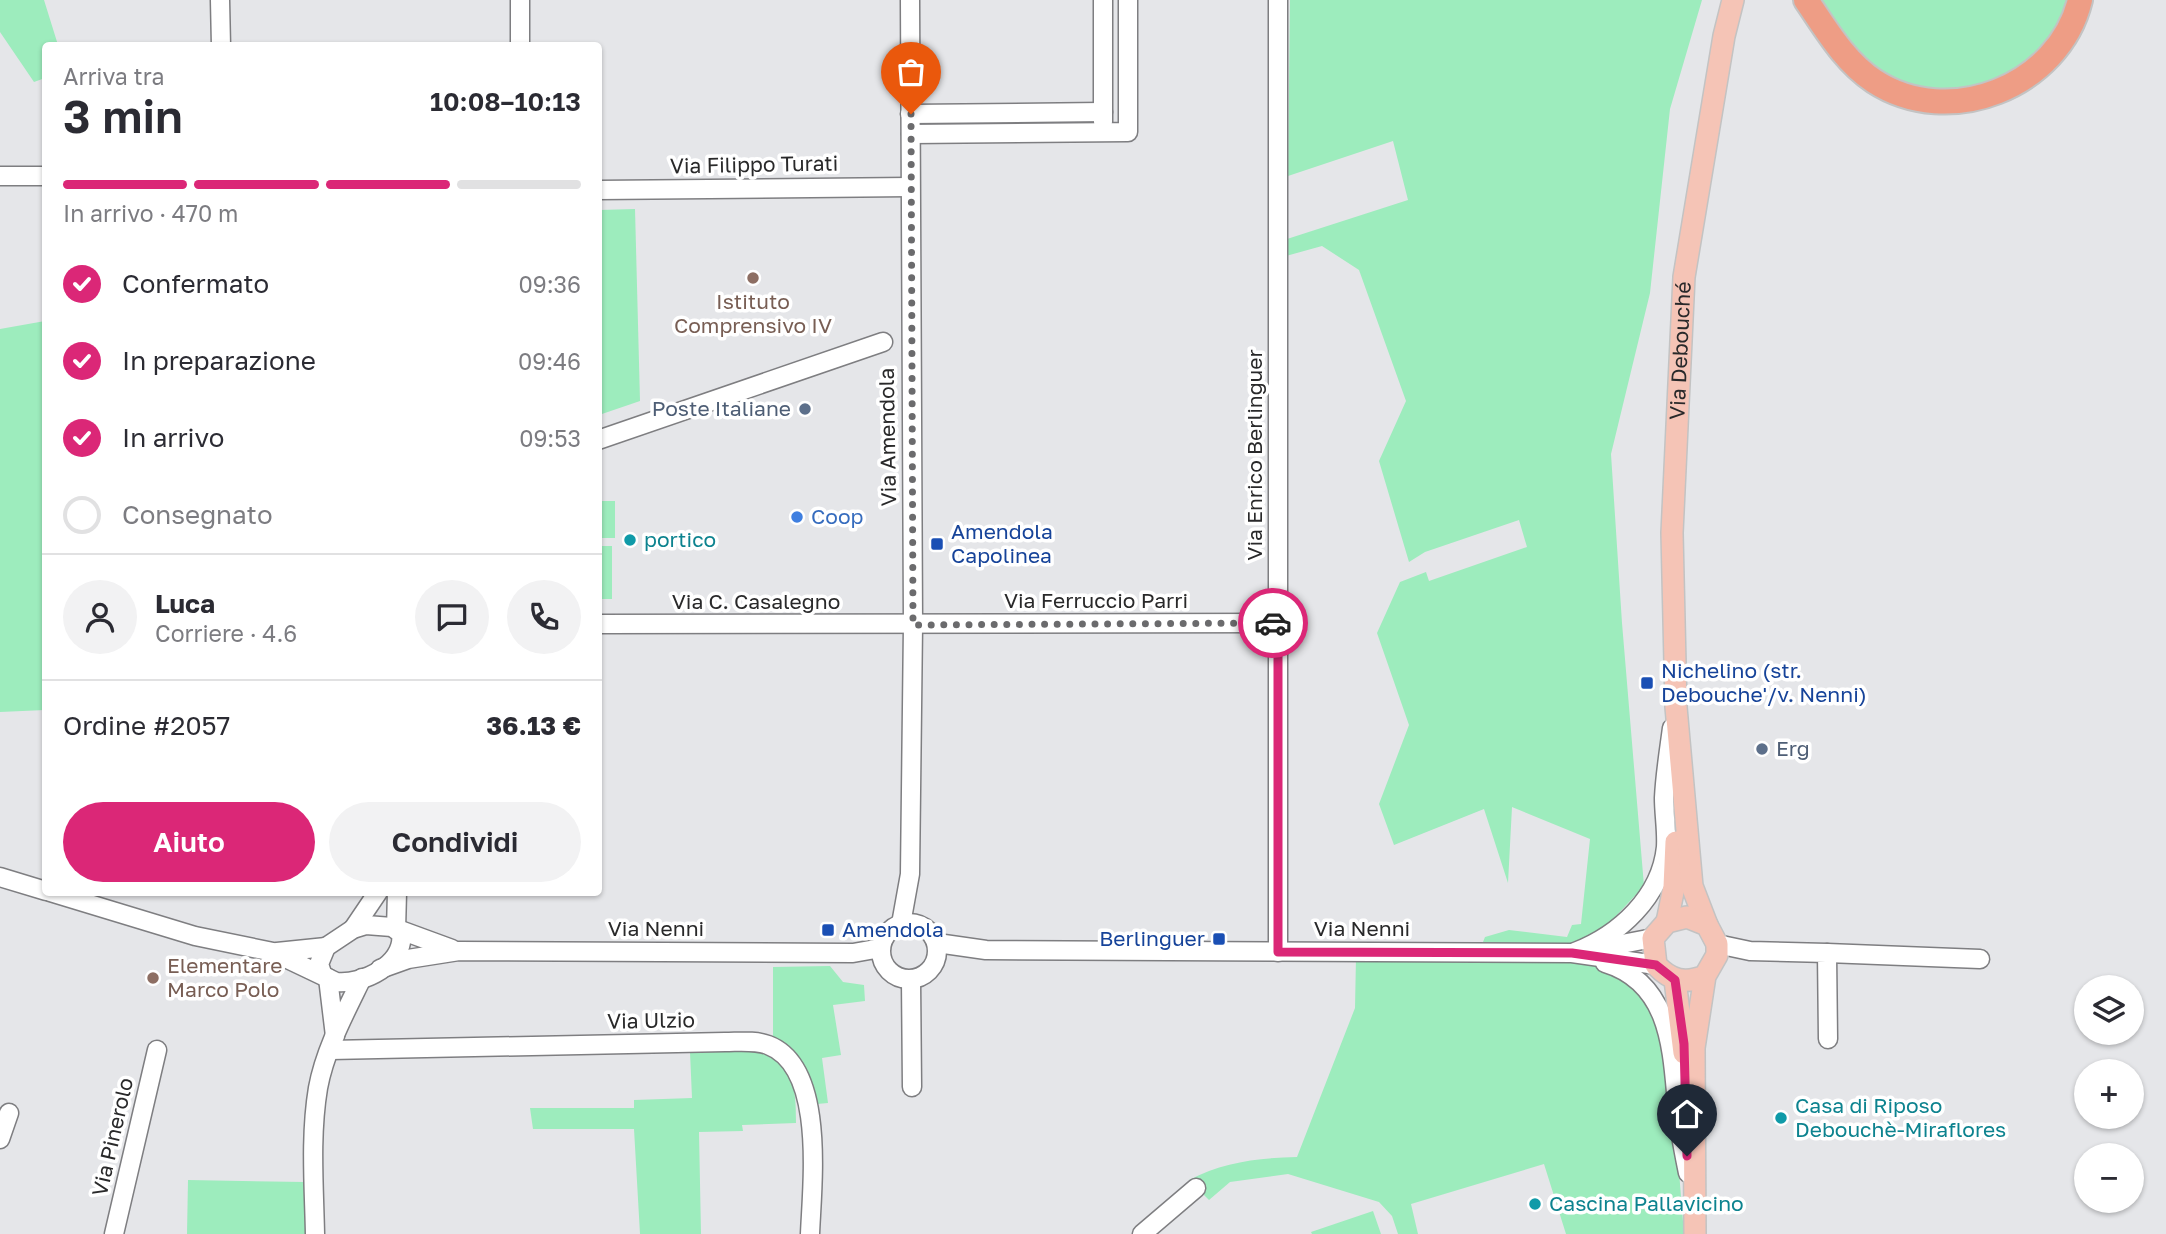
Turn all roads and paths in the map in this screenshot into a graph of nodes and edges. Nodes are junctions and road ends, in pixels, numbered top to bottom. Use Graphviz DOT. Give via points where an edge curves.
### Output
graph roads {
  1 [pos="220,0"];
  2 [pos="520,0"];
  3 [pos="910,0"];
  4 [pos="1103,0"];
  5 [pos="1128,0"];
  6 [pos="1278,0"];
  7 [pos="1733,0"];
  8 [pos="1806,0"];
  9 [pos="2080,0"];
  10 [pos="221,38"];
  11 [pos="520,42"];
  12 [pos="1103,112"];
  13 [pos="911,114"];
  14 [pos="1103,132"];
  15 [pos="911,134"];
  16 [pos="0,176"];
  17 [pos="42,176"];
  18 [pos="910,187"];
  19 [pos="602,190"];
  20 [pos="883,342"];
  21 [pos="602,439"];
  22 [pos="1278,623"];
  23 [pos="602,624"];
  24 [pos="913,625"];
  25 [pos="1675,713"];
  26 [pos="910,874"];
  27 [pos="0,877"];
  28 [pos="42,890"];
  29 [pos="61,896"];
  30 [pos="375,896"];
  31 [pos="397,896"];
  32 [pos="901,924"];
  33 [pos="923,925"];
  34 [pos="353,929"];
  35 [pos="1660,930"];
  36 [pos="398,931"];
  37 [pos="937,943"];
  38 [pos="326,947"];
  39 [pos="986,950"];
  40 [pos="459,951"];
  41 [pos="1711,951"];
  42 [pos="274,952"];
  43 [pos="1278,952"];
  44 [pos="881,953"];
  45 [pos="1572,953"];
  46 [pos="1827,953"];
  47 [pos="1980,959"];
  48 [pos="935,965"];
  49 [pos="1656,965"];
  50 [pos="380,969"];
  51 [pos="325,976"];
  52 [pos="362,978"];
  53 [pos="911,980"];
  54 [pos="1675,980"];
  55 [pos="1828,1039"];
  56 [pos="332,1043"];
  57 [pos="157,1050"];
  58 [pos="912,1087"];
  59 [pos="9,1113"];
  60 [pos="0,1139"];
  61 [pos="1688,1173"];
  62 [pos="1196,1188"];
  63 [pos="1694,1209"];
  64 [pos="114,1234"];
  65 [pos="315,1234"];
  66 [pos="810,1234"];
  67 [pos="1142,1234"];
  68 [pos="1695,1234"];
  1 -- 10 [label="street"];
  2 -- 11 [label="street"];
  3 -- 13 [label="street, Via Amendola"];
  4 -- 12 [label="street"];
  5 -- 14 [label="street" via="1128,131"];
  6 -- 22 [label="street, Via Enrico Berlinguer"];
  7 -- 25 [label="main road, Via Debouché" via="1684,277 1672,533"];
  8 -- 9 [label="highway" via="1841,52 1875,82 1913,98 1953,102 1988,96 2025,78 2063,38"];
  12 -- 13 [label="street"];
  12 -- 14 [label="street"];
  13 -- 15 [label="street, Via Amendola"];
  14 -- 15 [label="street"];
  15 -- 18 [label="street, Via Amendola"];
  16 -- 17 [label="street"];
  18 -- 19 [label="street, Via Filippo Turati"];
  18 -- 24 [label="street, Via Amendola"];
  20 -- 21 [label="street"];
  22 -- 24 [label="street, Via Ferruccio Parri"];
  22 -- 43 [label="street, Via Enrico Berlinguer"];
  23 -- 24 [label="street, Via C. Casalegno"];
  24 -- 26 [label="street, Via Amendola"];
  25 -- 35 [label="main road, Via Debouché" via="1676,852"];
  25 -- 41 [label="main road, Via Debouché" via="1692,886"];
  25 -- 45 [label="street, Via Nenni" via="1664,799 1666,848 1659,871 1645,901 1626,922 1598,943"];
  26 -- 32 [label="street, Via Amendola"];
  26 -- 33 [label="street, Via Amendola"];
  27 -- 28 [label="street"];
  29 -- 42 [label="street" via="195,936"];
  30 -- 34 [label="street"];
  31 -- 36 [label="street"];
  32 -- 33 [label="street"];
  32 -- 44 [label="street" via="890,930"];
  33 -- 37 [label="street"];
  34 -- 36 [label="street, Via Nenni" via="378,925"];
  34 -- 38 [label="street"];
  35 -- 41 [label="main road" via="1687,916"];
  35 -- 45 [label="street, Via Nenni"];
  35 -- 49 [label="main road, Via Debouché"];
  36 -- 40 [label="street, Via Nenni"];
  36 -- 50 [label="street" via="400,951"];
  37 -- 39 [label="street, Via Nenni"];
  37 -- 48 [label="street"];
  38 -- 42 [label="street"];
  38 -- 51 [label="street" via="319,964"];
  39 -- 43 [label="street, Via Nenni"];
  39 -- 48 [label="street, Via Nenni"];
  40 -- 44 [label="street, Via Nenni"];
  40 -- 50 [label="street, Via Nenni" via="408,959"];
  41 -- 46 [label="street"];
  41 -- 54 [label="main road" via="1685,981"];
  41 -- 63 [label="main road, Via Debouché" via="1694,1048"];
  42 -- 51 [label="street"];
  43 -- 45 [label="street, Via Nenni"];
  44 -- 53 [label="street" via="896,976"];
  45 -- 49 [label="street, Via Nenni"];
  45 -- 61 [label="street, Via Nenni" via="1612,965 1643,985 1658,1005 1670,1032"];
  46 -- 47 [label="street"];
  46 -- 55 [label="street"];
  48 -- 53 [label="street"];
  49 -- 54 [label="main road"];
  50 -- 52 [label="street, Via Nenni"];
  51 -- 52 [label="street" via="346,983"];
  51 -- 56 [label="street"];
  52 -- 56 [label="street"];
  53 -- 58 [label="street"];
  54 -- 61 [label="main road, Via Debouché" via="1684,1044"];
  56 -- 65 [label="street" via="318,1086 313,1129"];
  56 -- 66 [label="street, Via Ulzio" via="768,1045 793,1064 806,1096 813,1160"];
  57 -- 64 [label="street, Via Pinerolo"];
  59 -- 60 [label="street"];
  61 -- 63 [label="main road, Via Debouché"];
  62 -- 67 [label="street"];
  63 -- 68 [label="main road, Via Debouché"];
}
